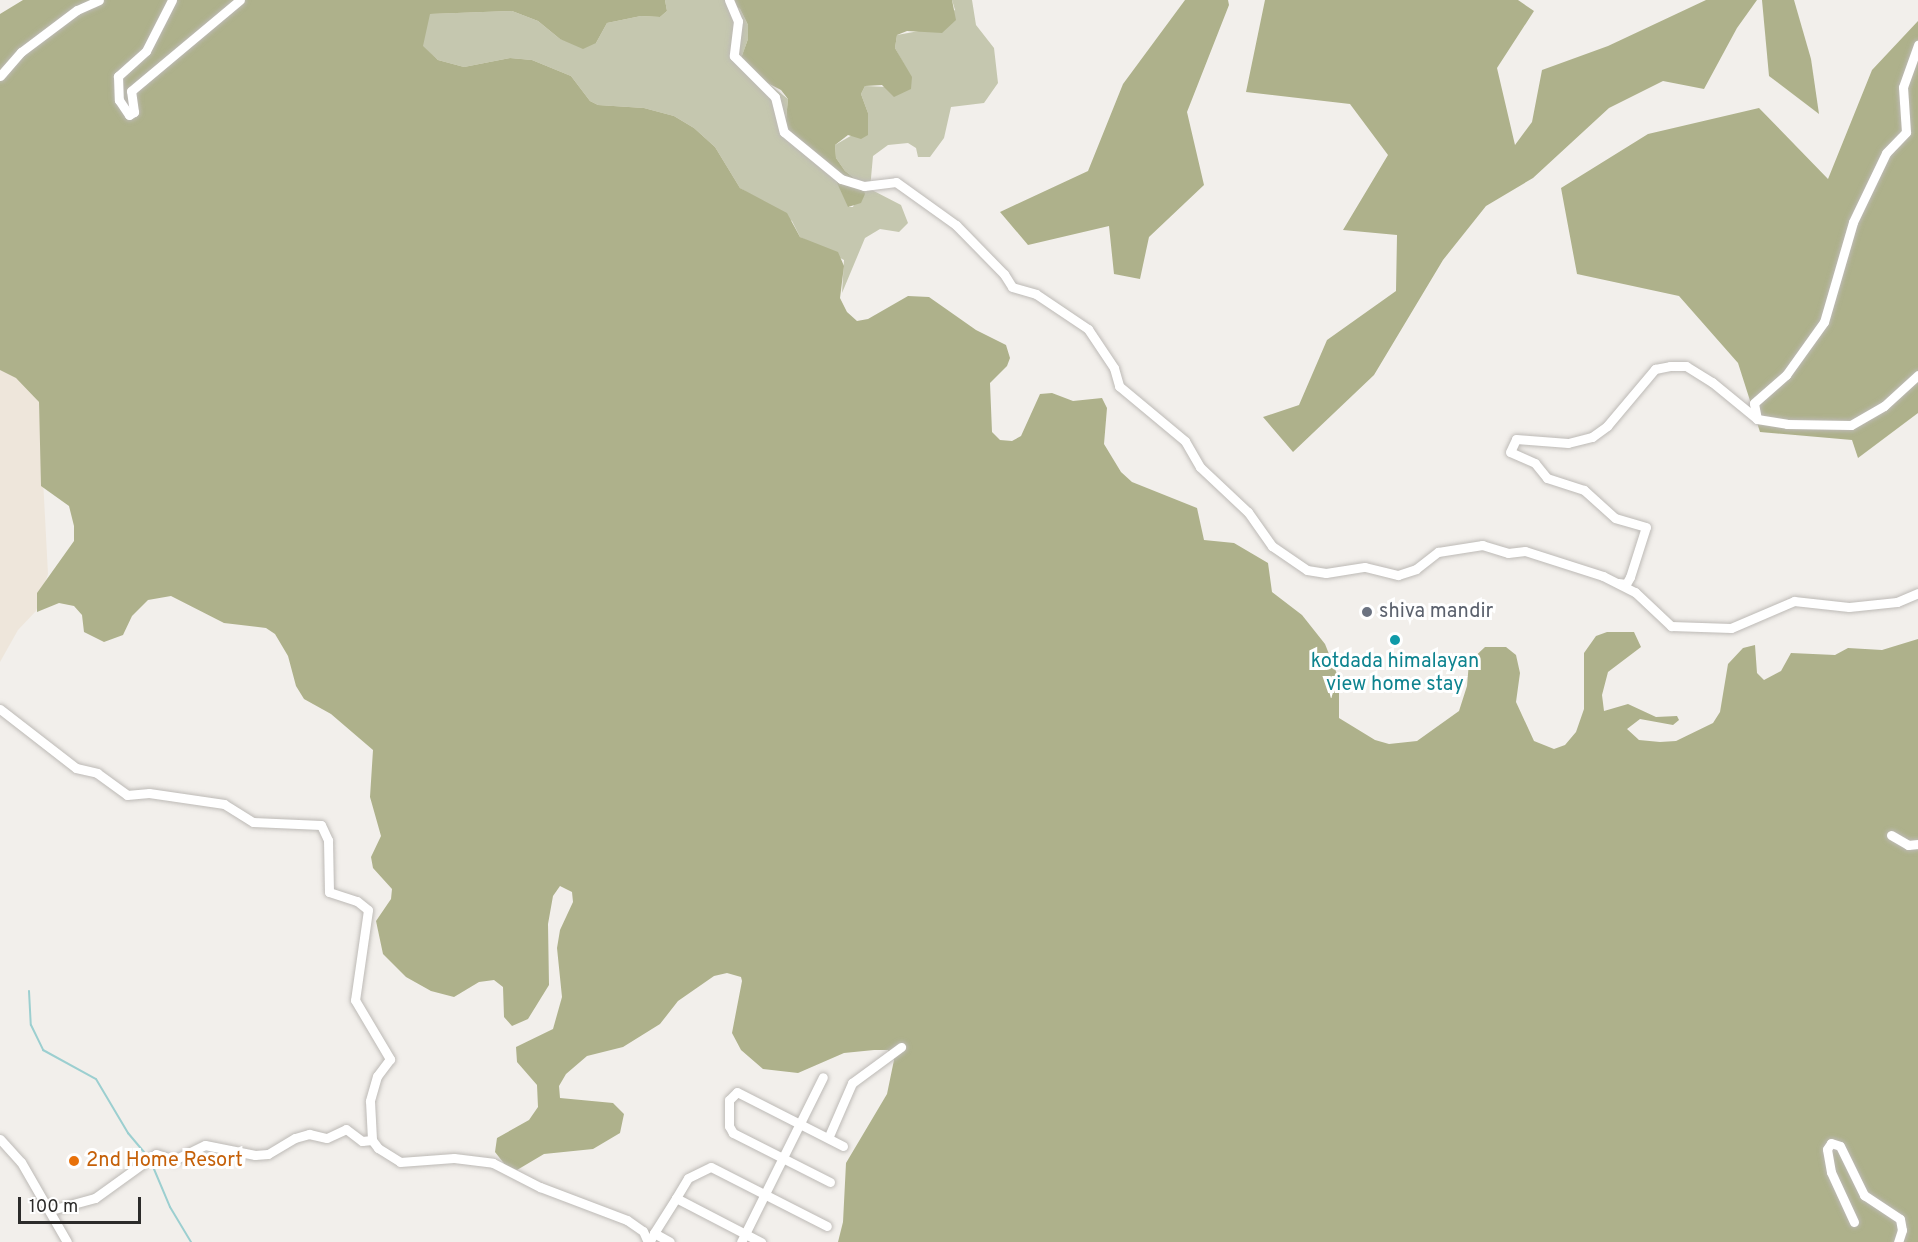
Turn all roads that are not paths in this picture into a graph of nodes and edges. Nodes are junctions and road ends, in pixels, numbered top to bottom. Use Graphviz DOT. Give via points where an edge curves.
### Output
graph roads {
  1 [pos="99,0"];
  2 [pos="172,0"];
  3 [pos="240,0"];
  4 [pos="729,0"];
  5 [pos="1918,45"];
  6 [pos="0,76"];
  7 [pos="1918,375"];
  8 [pos="1757,419"];
  9 [pos="1616,583"];
  10 [pos="1918,593"];
  11 [pos="0,709"];
  12 [pos="1891,835"];
  13 [pos="1918,844"];
  14 [pos="901,1047"];
  15 [pos="823,1077"];
  16 [pos="803,1123"];
  17 [pos="829,1136"];
  18 [pos="0,1139"];
  19 [pos="372,1140"];
  20 [pos="843,1146"];
  21 [pos="784,1159"];
  22 [pos="830,1182"];
  23 [pos="766,1194"];
  24 [pos="676,1198"];
  25 [pos="51,1210"];
  26 [pos="1854,1222"];
  27 [pos="827,1226"];
  28 [pos="743,1238"];
  29 [pos="650,1239"];
  30 [pos="67,1242"];
  31 [pos="670,1242"];
  32 [pos="761,1242"];
  33 [pos="1898,1242"];
  1 -- 6 [label="street" via="77,10 21,52"];
  2 -- 3 [label="street" via="146,51 118,76 119,100 129,115 134,112 131,91"];
  4 -- 9 [label="street" via="738,21 734,56 775,97 784,132 841,179 864,186 896,182 956,225 1012,287 1036,294 1088,329 1114,368 1119,386 1185,441 1200,467 1248,512 1272,546 1307,570 1326,573 1365,567 1398,575 1416,569 1438,552 1482,544 1508,553 1525,551"];
  5 -- 8 [label="street" via="1903,87 1906,132 1886,153 1853,222 1824,322 1786,375 1754,403"];
  7 -- 8 [label="street" via="1884,406 1851,425 1787,424"];
  8 -- 9 [label="street" via="1686,366 1670,366 1655,369 1607,426 1592,437 1568,443 1516,439 1510,452 1534,464 1547,478 1584,490 1615,518 1646,527 1630,577 1626,584"];
  9 -- 10 [label="street" via="1635,592 1671,626 1731,628 1794,601 1849,607 1897,602"];
  11 -- 19 [label="street" via="66,761 97,773 128,795 149,793 224,804 253,822 321,825 328,840 329,892 357,901 368,910 355,1000 390,1059 374,1085 370,1101"];
  12 -- 13 [label="street" via="1908,845"];
  14 -- 17 [label="street" via="852,1083"];
  15 -- 16 [label="street"];
  16 -- 17 [label="street"];
  16 -- 21 [label="street"];
  16 -- 21 [label="street" via="737,1092 729,1100 729,1126 733,1133"];
  17 -- 20 [label="street"];
  18 -- 25 [label="street" via="21,1162"];
  19 -- 25 [label="street" via="362,1141 346,1130 327,1138 309,1134 295,1138 268,1154 205,1145 174,1160 156,1154 95,1198"];
  19 -- 29 [label="street" via="393,1161 463,1158 493,1163 540,1187 627,1220"];
  21 -- 22 [label="street"];
  21 -- 23 [label="street"];
  23 -- 24 [label="street" via="711,1167 688,1178"];
  23 -- 27 [label="street"];
  23 -- 28 [label="street"];
  24 -- 28 [label="street"];
  24 -- 29 [label="street"];
  25 -- 30 [label="street"];
  26 -- 33 [label="street" via="1831,1172 1827,1149 1831,1143 1840,1146 1864,1196 1900,1219"];
  28 -- 32 [label="street"];
  29 -- 31 [label="street"];
}
